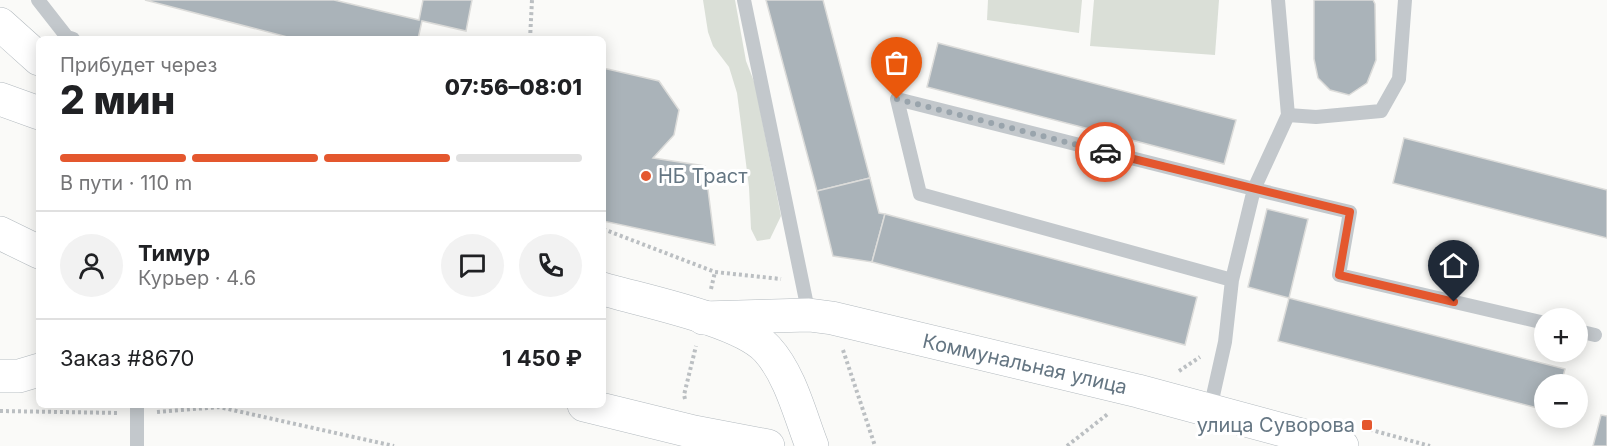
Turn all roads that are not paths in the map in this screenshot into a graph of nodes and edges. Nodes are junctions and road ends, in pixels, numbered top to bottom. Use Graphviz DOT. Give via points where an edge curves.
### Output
graph roads {
  1 [pos="38,0"];
  2 [pos="744,0"];
  3 [pos="1278,0"];
  4 [pos="1405,0"];
  5 [pos="0,24"];
  6 [pos="65,36"];
  7 [pos="36,56"];
  8 [pos="0,99"];
  9 [pos="36,112"];
  10 [pos="1288,115"];
  11 [pos="1254,189"];
  12 [pos="0,214"];
  13 [pos="36,227"];
  14 [pos="0,233"];
  15 [pos="36,251"];
  16 [pos="1232,280"];
  17 [pos="606,290"];
  18 [pos="820,317"];
  19 [pos="704,318"];
  20 [pos="1534,320"];
  21 [pos="1588,333"];
  22 [pos="1595,335"];
  23 [pos="36,371"];
  24 [pos="0,375"];
  25 [pos="0,388"];
  26 [pos="36,393"];
  27 [pos="595,408"];
  28 [pos="138,409"];
  29 [pos="1210,409"];
  30 [pos="703,439"];
  31 [pos="137,446"];
  32 [pos="768,446"];
  33 [pos="812,446"];
  34 [pos="1342,446"];
  1 -- 6 [label="lane"];
  2 -- 18 [label="lane"];
  3 -- 10 [label="lane"];
  4 -- 10 [label="lane" via="1399,79 1381,111 1316,117"];
  5 -- 7 [label="main road"];
  8 -- 9 [label="main road"];
  10 -- 11 [label="lane"];
  11 -- 16 [label="lane"];
  11 -- 16 [label="lane" via="897,99 920,194"];
  11 -- 20 [label="lane" via="1350,212 1339,275"];
  12 -- 13 [label="main road"];
  14 -- 15 [label="main road"];
  16 -- 29 [label="lane" via="1225,342"];
  17 -- 19 [label="main road"];
  18 -- 19 [label="main road, Коммунальная улица"];
  18 -- 29 [label="main road, Коммунальная улица"];
  19 -- 33 [label="main road" via="750,335 768,350 791,392"];
  21 -- 22 [label="lane"];
  23 -- 24 [label="main road" via="19,376"];
  25 -- 26 [label="main road"];
  27 -- 30 [label="main road"];
  28 -- 31 [label="lane"];
  29 -- 34 [label="main road, Коммунальная улица"];
  30 -- 32 [label="main road"];
}
